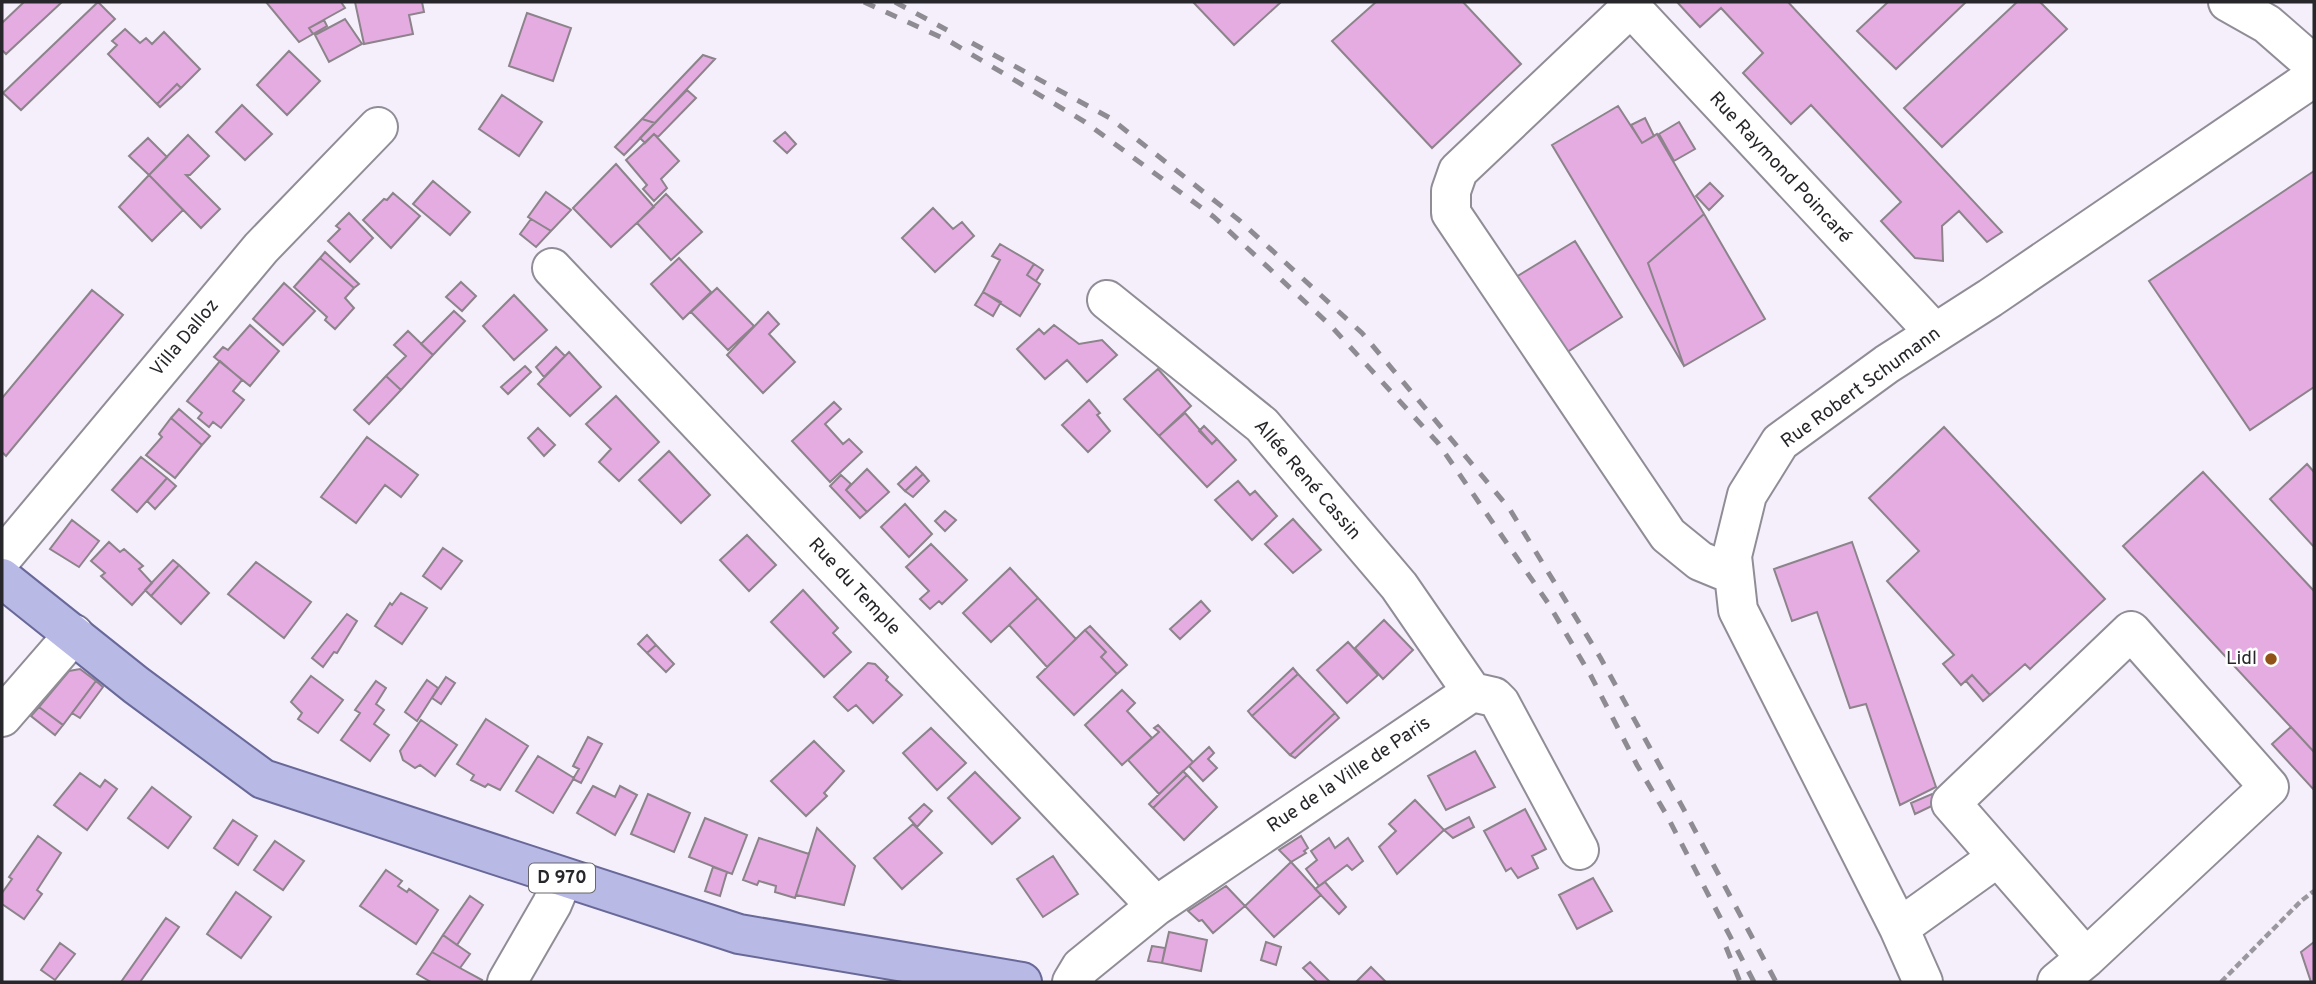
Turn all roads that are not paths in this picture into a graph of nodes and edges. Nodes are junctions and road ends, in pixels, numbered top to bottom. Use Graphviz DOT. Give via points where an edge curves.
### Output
graph roads {
  1 [pos="2228,2"];
  2 [pos="1628,4"];
  3 [pos="2314,65"];
  4 [pos="2314,77"];
  5 [pos="378,127"];
  6 [pos="552,268"];
  7 [pos="1107,300"];
  8 [pos="1935,333"];
  9 [pos="2,558"];
  10 [pos="1734,575"];
  11 [pos="2,578"];
  12 [pos="74,634"];
  13 [pos="1472,692"];
  14 [pos="2,717"];
  15 [pos="1579,850"];
  16 [pos="1998,857"];
  17 [pos="564,878"];
  18 [pos="1156,906"];
  19 [pos="1899,928"];
  20 [pos="2086,958"];
  21 [pos="507,982"];
  22 [pos="1021,982"];
  23 [pos="1072,982"];
  24 [pos="1923,982"];
  25 [pos="1941,982"];
  26 [pos="2057,982"];
  1 -- 3 [label="street" via="2267,24"];
  2 -- 8 [label="street, Rue Raymond Poincaré"];
  2 -- 10 [label="street" via="1458,171 1451,191 1451,214 1668,535 1700,561"];
  4 -- 8 [label="street, Rue Robert Schumann"];
  5 -- 9 [label="street, Villa Dalloz" via="261,248"];
  6 -- 18 [label="street, Rue du Temple"];
  7 -- 13 [label="street, Allée René Cassin" via="1262,425 1399,586"];
  8 -- 10 [label="street, Rue Robert Schumann" via="1780,442 1747,495 1732,556"];
  10 -- 19 [label="street, Rue Robert Schumann" via="1738,610"];
  11 -- 12 [label="main road, D 970"];
  12 -- 14 [label="street"];
  12 -- 17 [label="main road, D 970" via="263,779"];
  13 -- 15 [label="street" via="1500,703"];
  13 -- 18 [label="street, Rue de la Ville de Paris"];
  16 -- 19 [label="street"];
  16 -- 20 [label="street"];
  16 -- 20 [label="street" via="1951,803 2131,631 2269,787"];
  17 -- 21 [label="street"];
  17 -- 22 [label="main road, D 970" via="739,934"];
  18 -- 23 [label="street, Rue de la Ville de Paris" via="1081,967"];
  19 -- 24 [label="street, Rue Robert Schumann"];
  19 -- 25 [label="street, Rue Robert Schumann"];
  20 -- 26 [label="street"];
}
